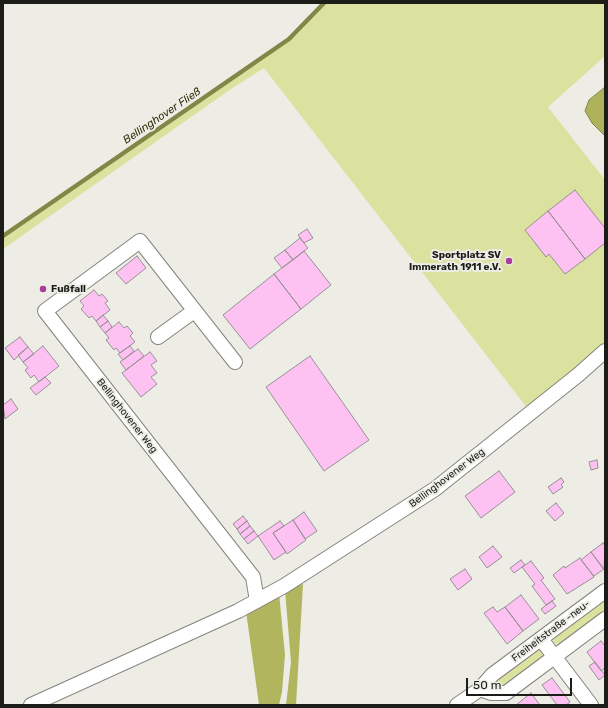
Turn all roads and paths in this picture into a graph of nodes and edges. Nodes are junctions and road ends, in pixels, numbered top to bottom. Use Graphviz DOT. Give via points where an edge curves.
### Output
graph roads {
  1 [pos="194,311"];
  2 [pos="158,337"];
  3 [pos="605,351"];
  4 [pos="235,362"];
  5 [pos="605,591"];
  6 [pos="257,601"];
  7 [pos="605,619"];
  8 [pos="542,639"];
  9 [pos="555,656"];
  10 [pos="480,689"];
  11 [pos="31,705"];
  12 [pos="457,705"];
  13 [pos="591,705"];
  1 -- 2 [label="street"];
  1 -- 4 [label="street"];
  1 -- 6 [label="street, Bellinghovener Weg" via="140,241 45,312 254,577"];
  3 -- 6 [label="street, Bellinghovener Weg" via="436,489"];
  5 -- 8 [label="street, Freiheitstraße -neu-"];
  6 -- 11 [label="street, Bellinghovener Weg"];
  7 -- 9 [label="street"];
  8 -- 9 [label="street"];
  8 -- 10 [label="street, Freiheitstraße -neu-" via="492,675"];
  9 -- 10 [label="street" via="506,693 491,693"];
  9 -- 13 [label="street"];
  10 -- 12 [label="street, Freiheitstraße -neu-"];
}
